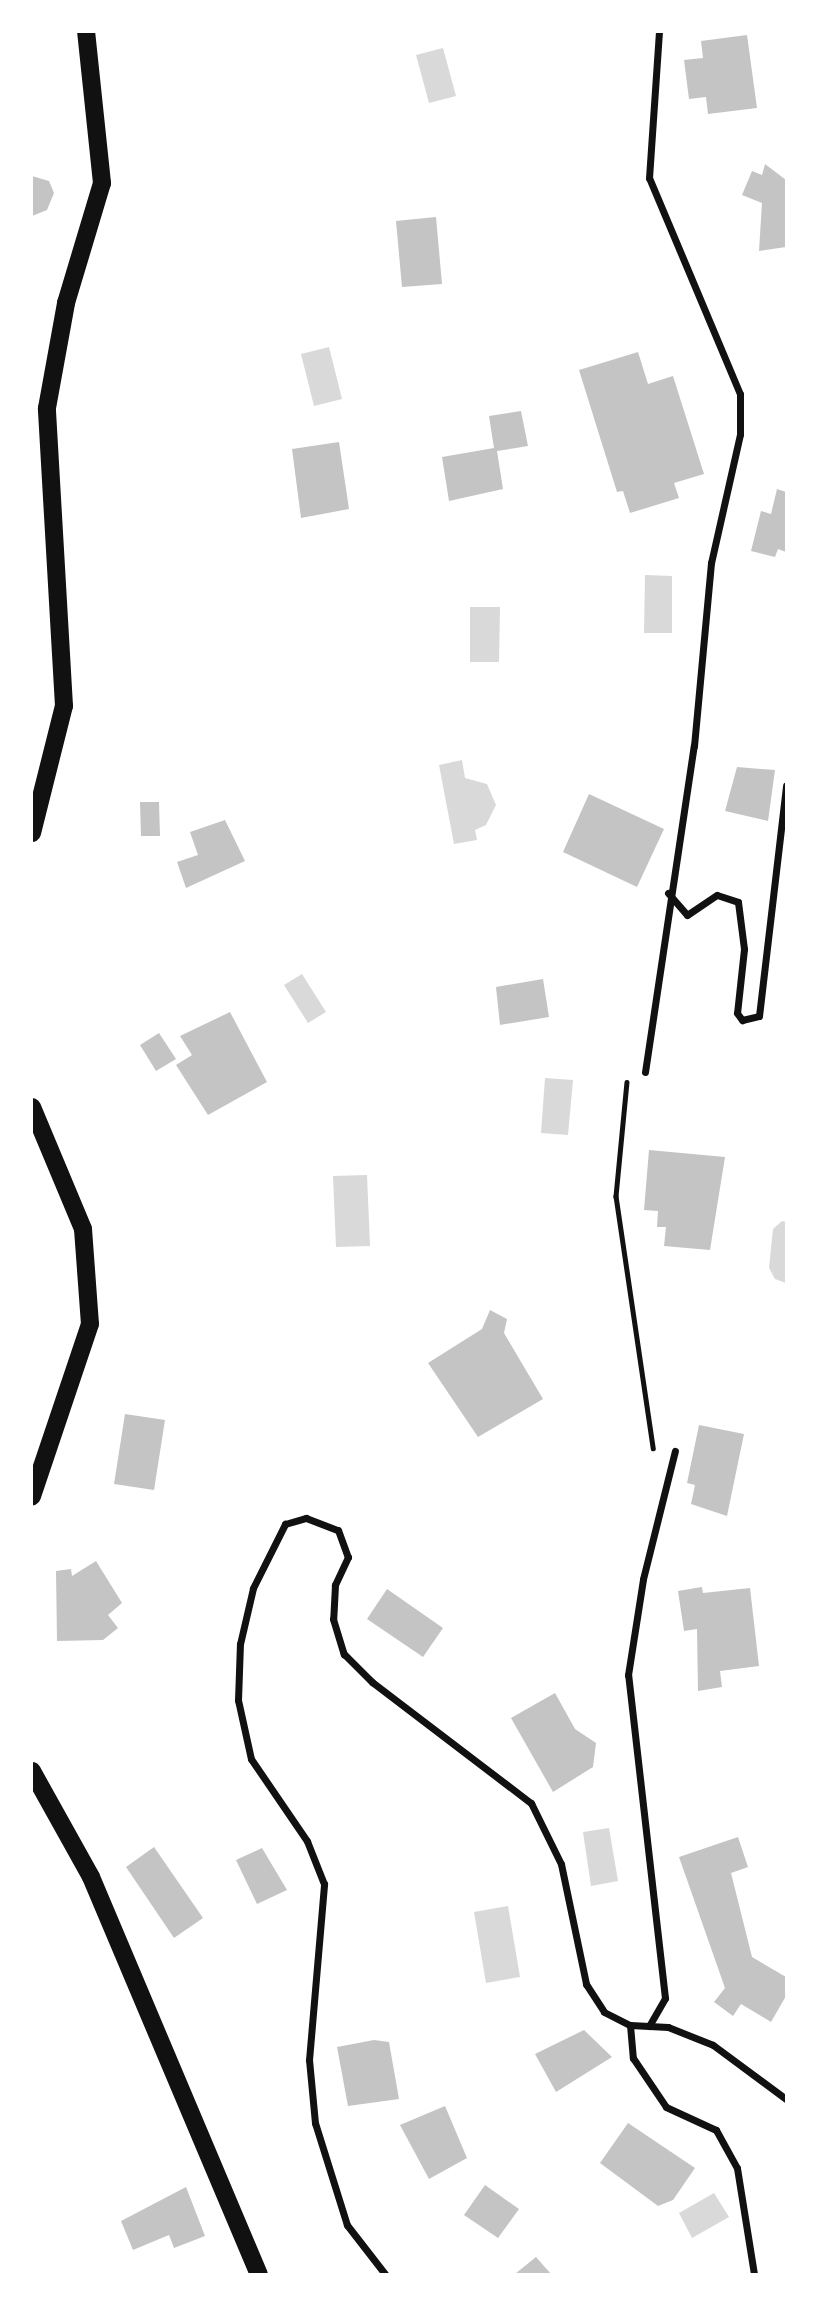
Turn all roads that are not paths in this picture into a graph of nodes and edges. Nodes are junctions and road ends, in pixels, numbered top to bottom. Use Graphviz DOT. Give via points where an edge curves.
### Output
graph roads {
  1 [pos="86,32"];
  2 [pos="659,32"];
  3 [pos="786,786"];
  4 [pos="32,833"];
  5 [pos="668,892"];
  6 [pos="645,1072"];
  7 [pos="32,1107"];
  8 [pos="675,1451"];
  9 [pos="32,1496"];
  10 [pos="32,1771"];
  11 [pos="630,2025"];
  12 [pos="649,2026"];
  13 [pos="786,2099"];
  14 [pos="259,2274"];
  15 [pos="385,2274"];
  16 [pos="754,2274"];
  1 -- 4 [label="main road" via="102,183 66,303 47,408 64,706"];
  2 -- 5 [label="street" via="649,178 740,394 740,434 711,564 694,746"];
  3 -- 5 [label="street" via="759,1016 742,1020 738,902 717,895 687,915"];
  5 -- 6 [label="street"];
  7 -- 9 [label="main road" via="83,1229 90,1324"];
  8 -- 12 [label="street" via="643,1578 628,1675 664,1998"];
  10 -- 14 [label="main road" via="91,1877"];
  11 -- 12 [label="street"];
  11 -- 15 [label="street" via="604,2012 586,1984 561,1864 531,1803 372,1682 344,1654 333,1619 335,1585 348,1557 338,1530 306,1518 285,1524 253,1588 240,1644 238,1700 251,1759 307,1841 324,1884 309,2060 315,2123 347,2225"];
  11 -- 16 [label="street" via="633,2058 666,2107 716,2130 737,2168"];
  12 -- 13 [label="street" via="713,2045"];
}
